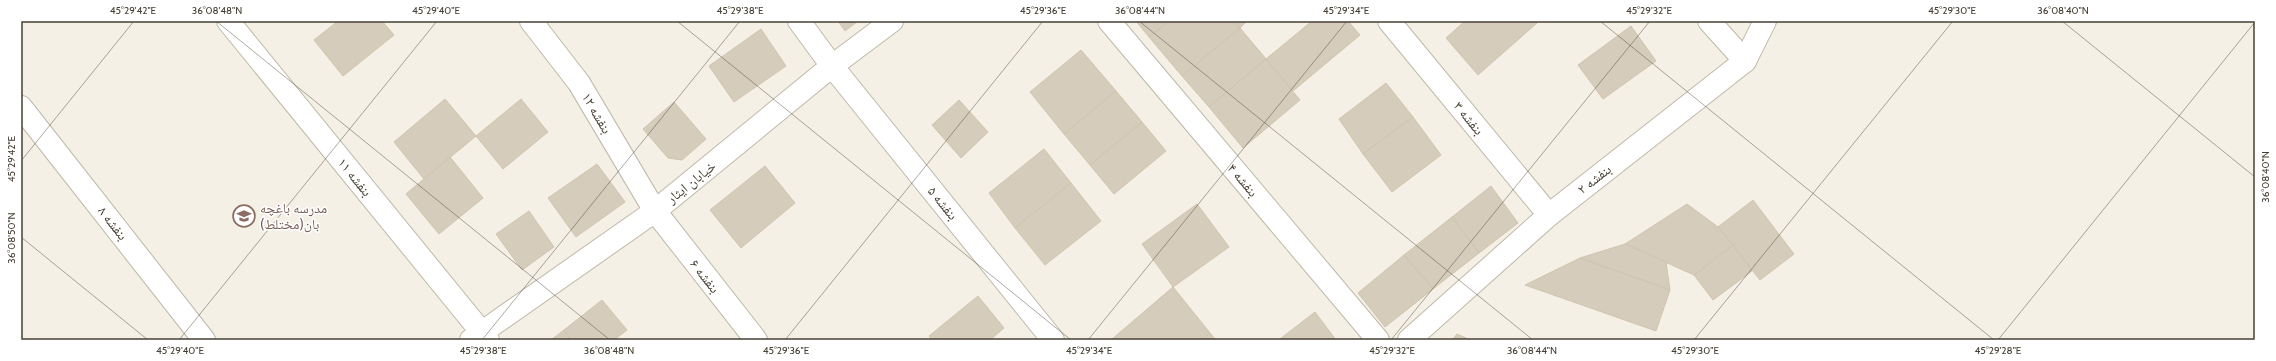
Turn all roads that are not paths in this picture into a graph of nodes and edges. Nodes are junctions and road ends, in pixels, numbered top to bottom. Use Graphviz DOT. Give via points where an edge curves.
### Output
graph roads {
  1 [pos="228,21"];
  2 [pos="531,21"];
  3 [pos="799,21"];
  4 [pos="892,21"];
  5 [pos="1109,21"];
  6 [pos="1389,21"];
  7 [pos="1709,21"];
  8 [pos="1765,21"];
  9 [pos="1745,61"];
  10 [pos="832,66"];
  11 [pos="21,107"];
  12 [pos="655,211"];
  13 [pos="1549,215"];
  14 [pos="481,337"];
  15 [pos="204,340"];
  16 [pos="756,340"];
  17 [pos="1053,340"];
  18 [pos="1378,340"];
  19 [pos="1409,340"];
  1 -- 14 [label="street, بنفشه ۱۱"];
  2 -- 12 [label="street, بنفشه ۱۲" via="580,83"];
  3 -- 10 [label="street, بنفشه ۵"];
  4 -- 10 [label="street, خیابان ایثار"];
  5 -- 18 [label="street, بنفشه ۴"];
  6 -- 13 [label="street, بنفشه ۳"];
  7 -- 9 [label="street"];
  8 -- 9 [label="street"];
  9 -- 13 [label="street, بنفشه ۲"];
  10 -- 12 [label="street, خیابان ایثار"];
  10 -- 17 [label="street, بنفشه ۵"];
  11 -- 15 [label="street, بنفشه ۸"];
  12 -- 14 [label="street, خیابان ایثار"];
  12 -- 16 [label="street, بنفشه ۶"];
  13 -- 19 [label="street, بنفشه ۲"];
}
